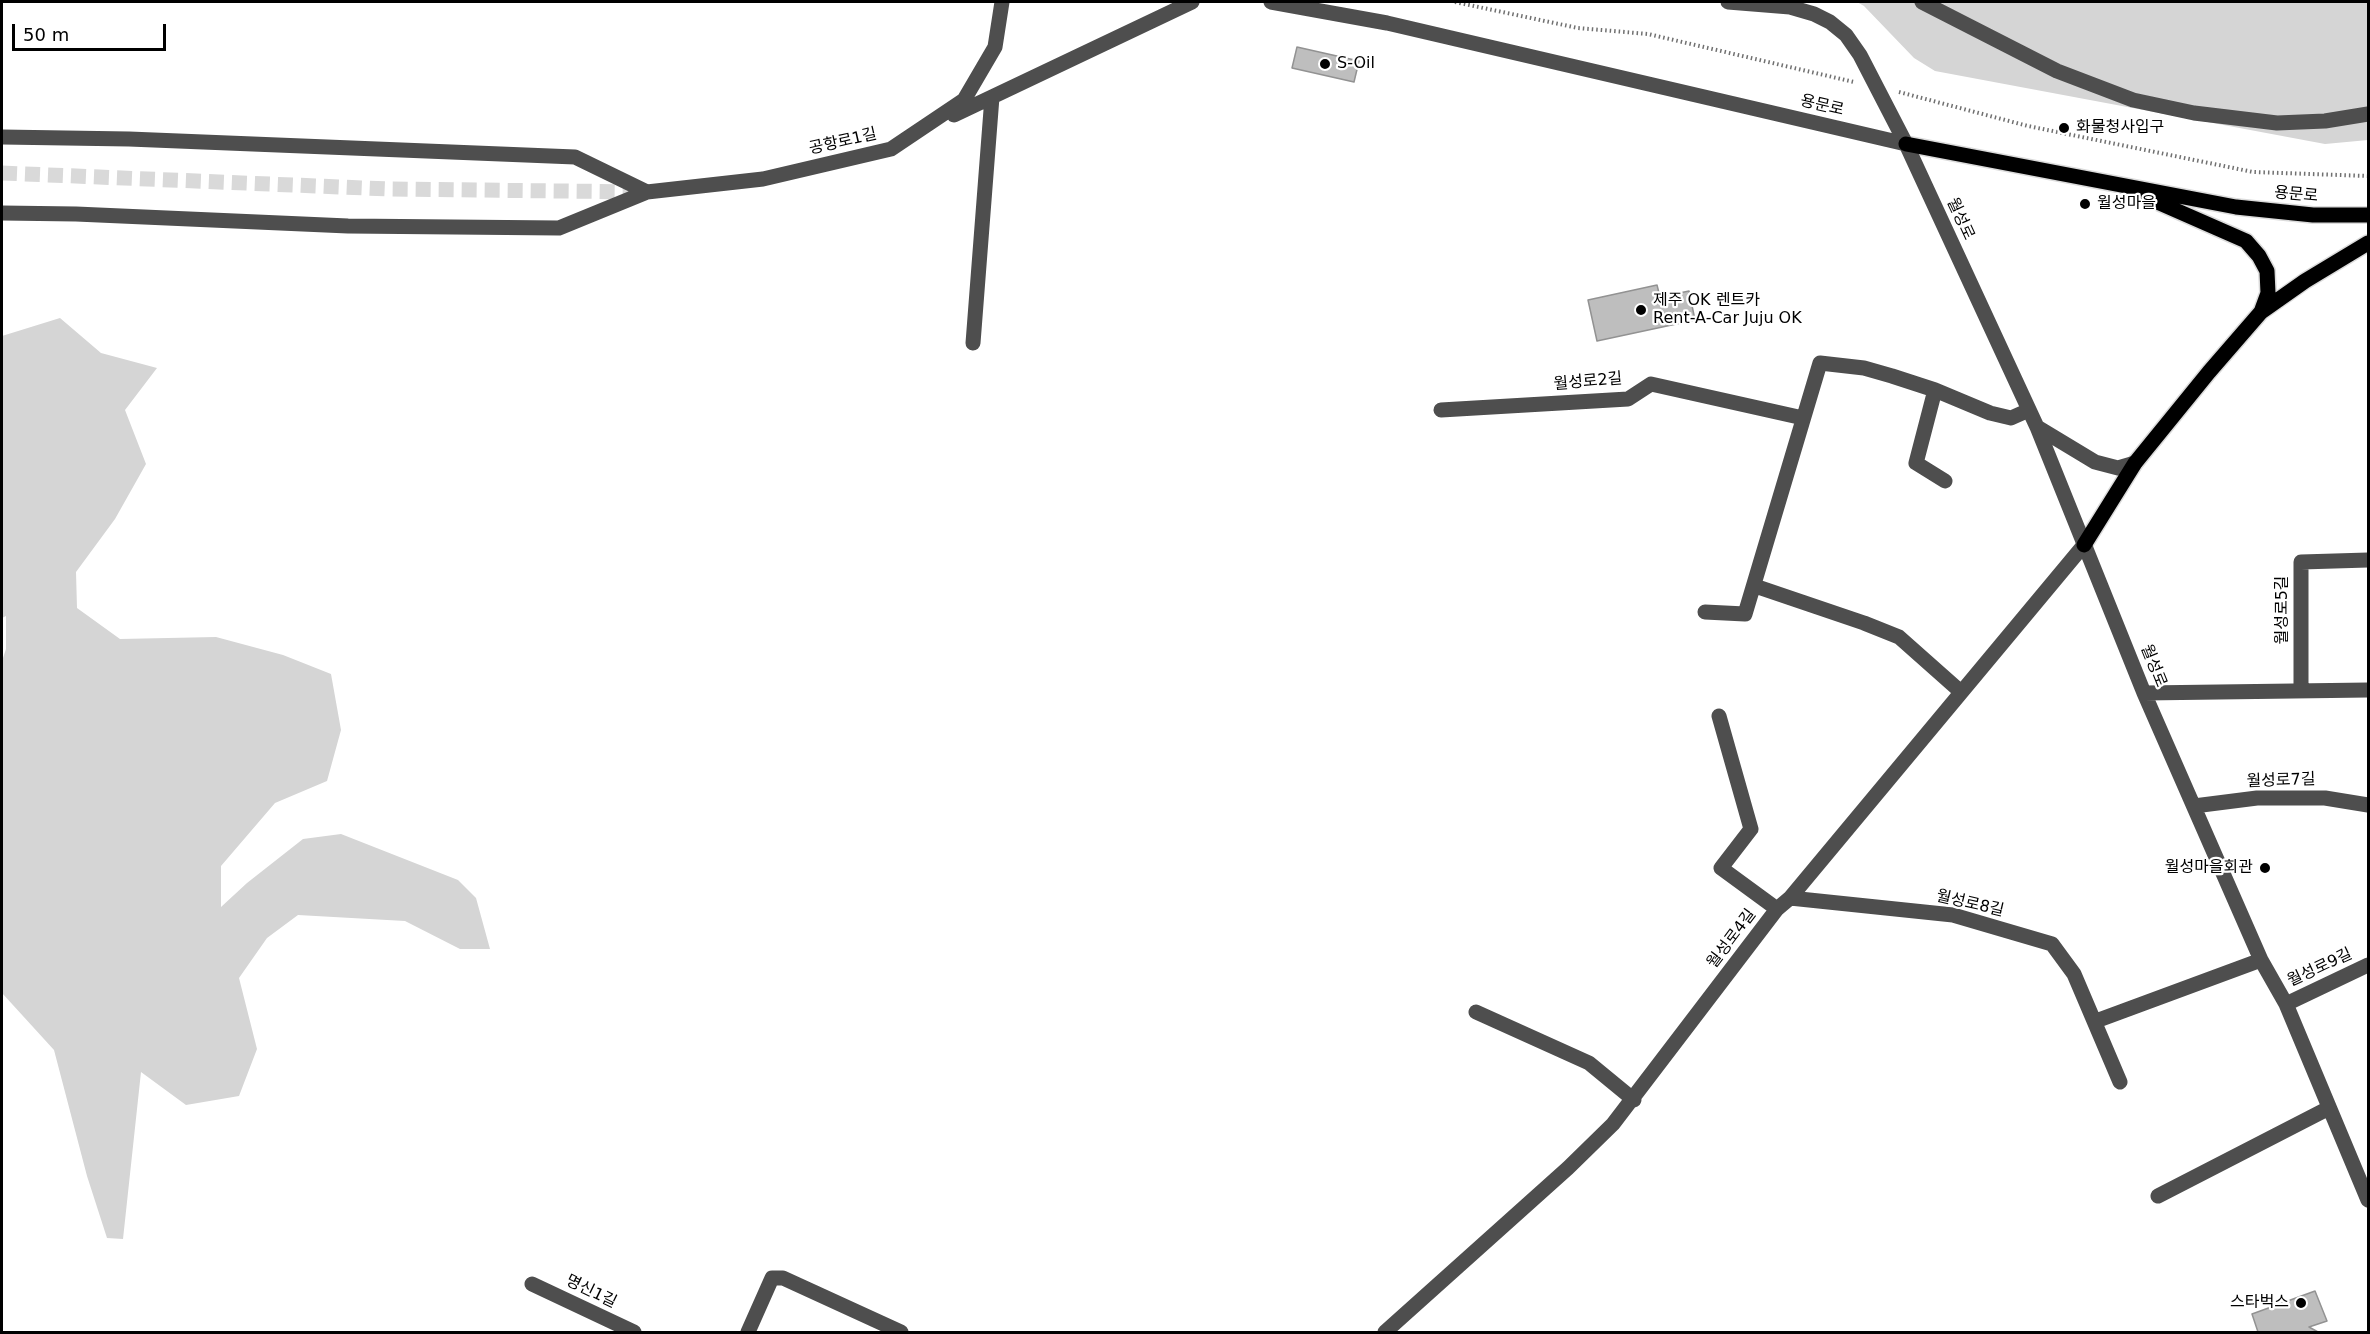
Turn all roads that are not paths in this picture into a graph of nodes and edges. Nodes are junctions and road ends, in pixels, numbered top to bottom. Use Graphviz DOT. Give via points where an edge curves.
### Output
graph roads {
  1 [pos="1002,2"];
  2 [pos="1192,2"];
  3 [pos="1271,2"];
  4 [pos="1728,2"];
  5 [pos="1922,2"];
  6 [pos="992,97"];
  7 [pos="2368,114"];
  8 [pos="910,136"];
  9 [pos="2,137"];
  10 [pos="1906,144"];
  11 [pos="2123,187"];
  12 [pos="647,192"];
  13 [pos="2,213"];
  14 [pos="2368,215"];
  15 [pos="2368,243"];
  16 [pos="2261,312"];
  17 [pos="974,343"];
  18 [pos="1935,390"];
  19 [pos="1441,410"];
  20 [pos="2029,410"];
  21 [pos="1803,418"];
  22 [pos="2037,427"];
  23 [pos="2135,463"];
  24 [pos="1945,481"];
  25 [pos="2084,545"];
  26 [pos="2368,560"];
  27 [pos="1755,586"];
  28 [pos="1705,612"];
  29 [pos="2301,690"];
  30 [pos="2368,690"];
  31 [pos="1961,692"];
  32 [pos="2144,693"];
  33 [pos="1719,716"];
  34 [pos="2194,806"];
  35 [pos="2368,806"];
  36 [pos="1790,898"];
  37 [pos="1777,909"];
  38 [pos="2261,960"];
  39 [pos="2368,965"];
  40 [pos="2286,1004"];
  41 [pos="1476,1012"];
  42 [pos="2096,1021"];
  43 [pos="2120,1083"];
  44 [pos="1634,1100"];
  45 [pos="2329,1108"];
  46 [pos="2158,1196"];
  47 [pos="2368,1200"];
  48 [pos="532,1284"];
  49 [pos="634,1332"];
  50 [pos="748,1332"];
  51 [pos="901,1332"];
  52 [pos="1385,1332"];
  1 -- 8 [label="street, 공항로1길" via="996,47 964,100"];
  2 -- 6 [label="street"];
  3 -- 10 [label="street, 용문로" via="1387,23"];
  4 -- 10 [label="street, 월성로" via="1790,7 1830,22 1846,35 1860,55"];
  5 -- 7 [label="street" via="2057,71 2133,100 2194,113 2277,123 2325,122"];
  6 -- 8 [label="street"];
  6 -- 17 [label="street"];
  8 -- 12 [label="street, 공항로1길" via="891,149 763,179"];
  9 -- 12 [label="street" via="575,157"];
  10 -- 11 [label="main road, 용문로"];
  10 -- 20 [label="street, 월성로"];
  11 -- 14 [label="main road, 용문로" via="2236,207 2313,215"];
  11 -- 16 [label="main road" via="2246,241 2267,271 2268,293"];
  12 -- 13 [label="street, 공항로1길" via="559,228 348,226"];
  15 -- 16 [label="main road"];
  16 -- 23 [label="main road"];
  18 -- 20 [label="street" via="2011,418"];
  18 -- 21 [label="street" via="1864,369 1820,363"];
  18 -- 24 [label="street" via="1916,463"];
  19 -- 21 [label="street, 월성로2길" via="1628,399 1651,384"];
  20 -- 22 [label="street, 월성로"];
  21 -- 27 [label="street"];
  22 -- 23 [label="street" via="2095,462 2118,468"];
  22 -- 25 [label="street, 월성로"];
  23 -- 25 [label="main road"];
  25 -- 31 [label="street, 월성로4길"];
  25 -- 32 [label="street, 월성로"];
  26 -- 29 [label="street, 월성로5길" via="2301,561"];
  27 -- 28 [label="street" via="1745,614"];
  27 -- 31 [label="street" via="1899,637"];
  29 -- 30 [label="street"];
  29 -- 32 [label="street"];
  31 -- 36 [label="street, 월성로4길"];
  32 -- 34 [label="street, 월성로"];
  33 -- 37 [label="street" via="1751,829 1721,868"];
  34 -- 35 [label="street, 월성로7길" via="2256,798 2325,798"];
  34 -- 38 [label="street, 월성로"];
  36 -- 37 [label="street, 월성로4길"];
  36 -- 42 [label="street, 월성로8길" via="1953,915 2052,944 2074,974"];
  37 -- 44 [label="street, 월성로4길"];
  38 -- 40 [label="street, 월성로"];
  38 -- 42 [label="street"];
  39 -- 40 [label="street, 월성로9길"];
  40 -- 45 [label="street, 월성로"];
  41 -- 44 [label="street" via="1589,1063"];
  42 -- 43 [label="street, 월성로8길"];
  44 -- 52 [label="street, 월성로4길" via="1568,1168"];
  45 -- 46 [label="street"];
  45 -- 47 [label="street, 월성로"];
  48 -- 49 [label="street, 명신1길"];
  50 -- 51 [label="street" via="772,1278 783,1278"];
}
